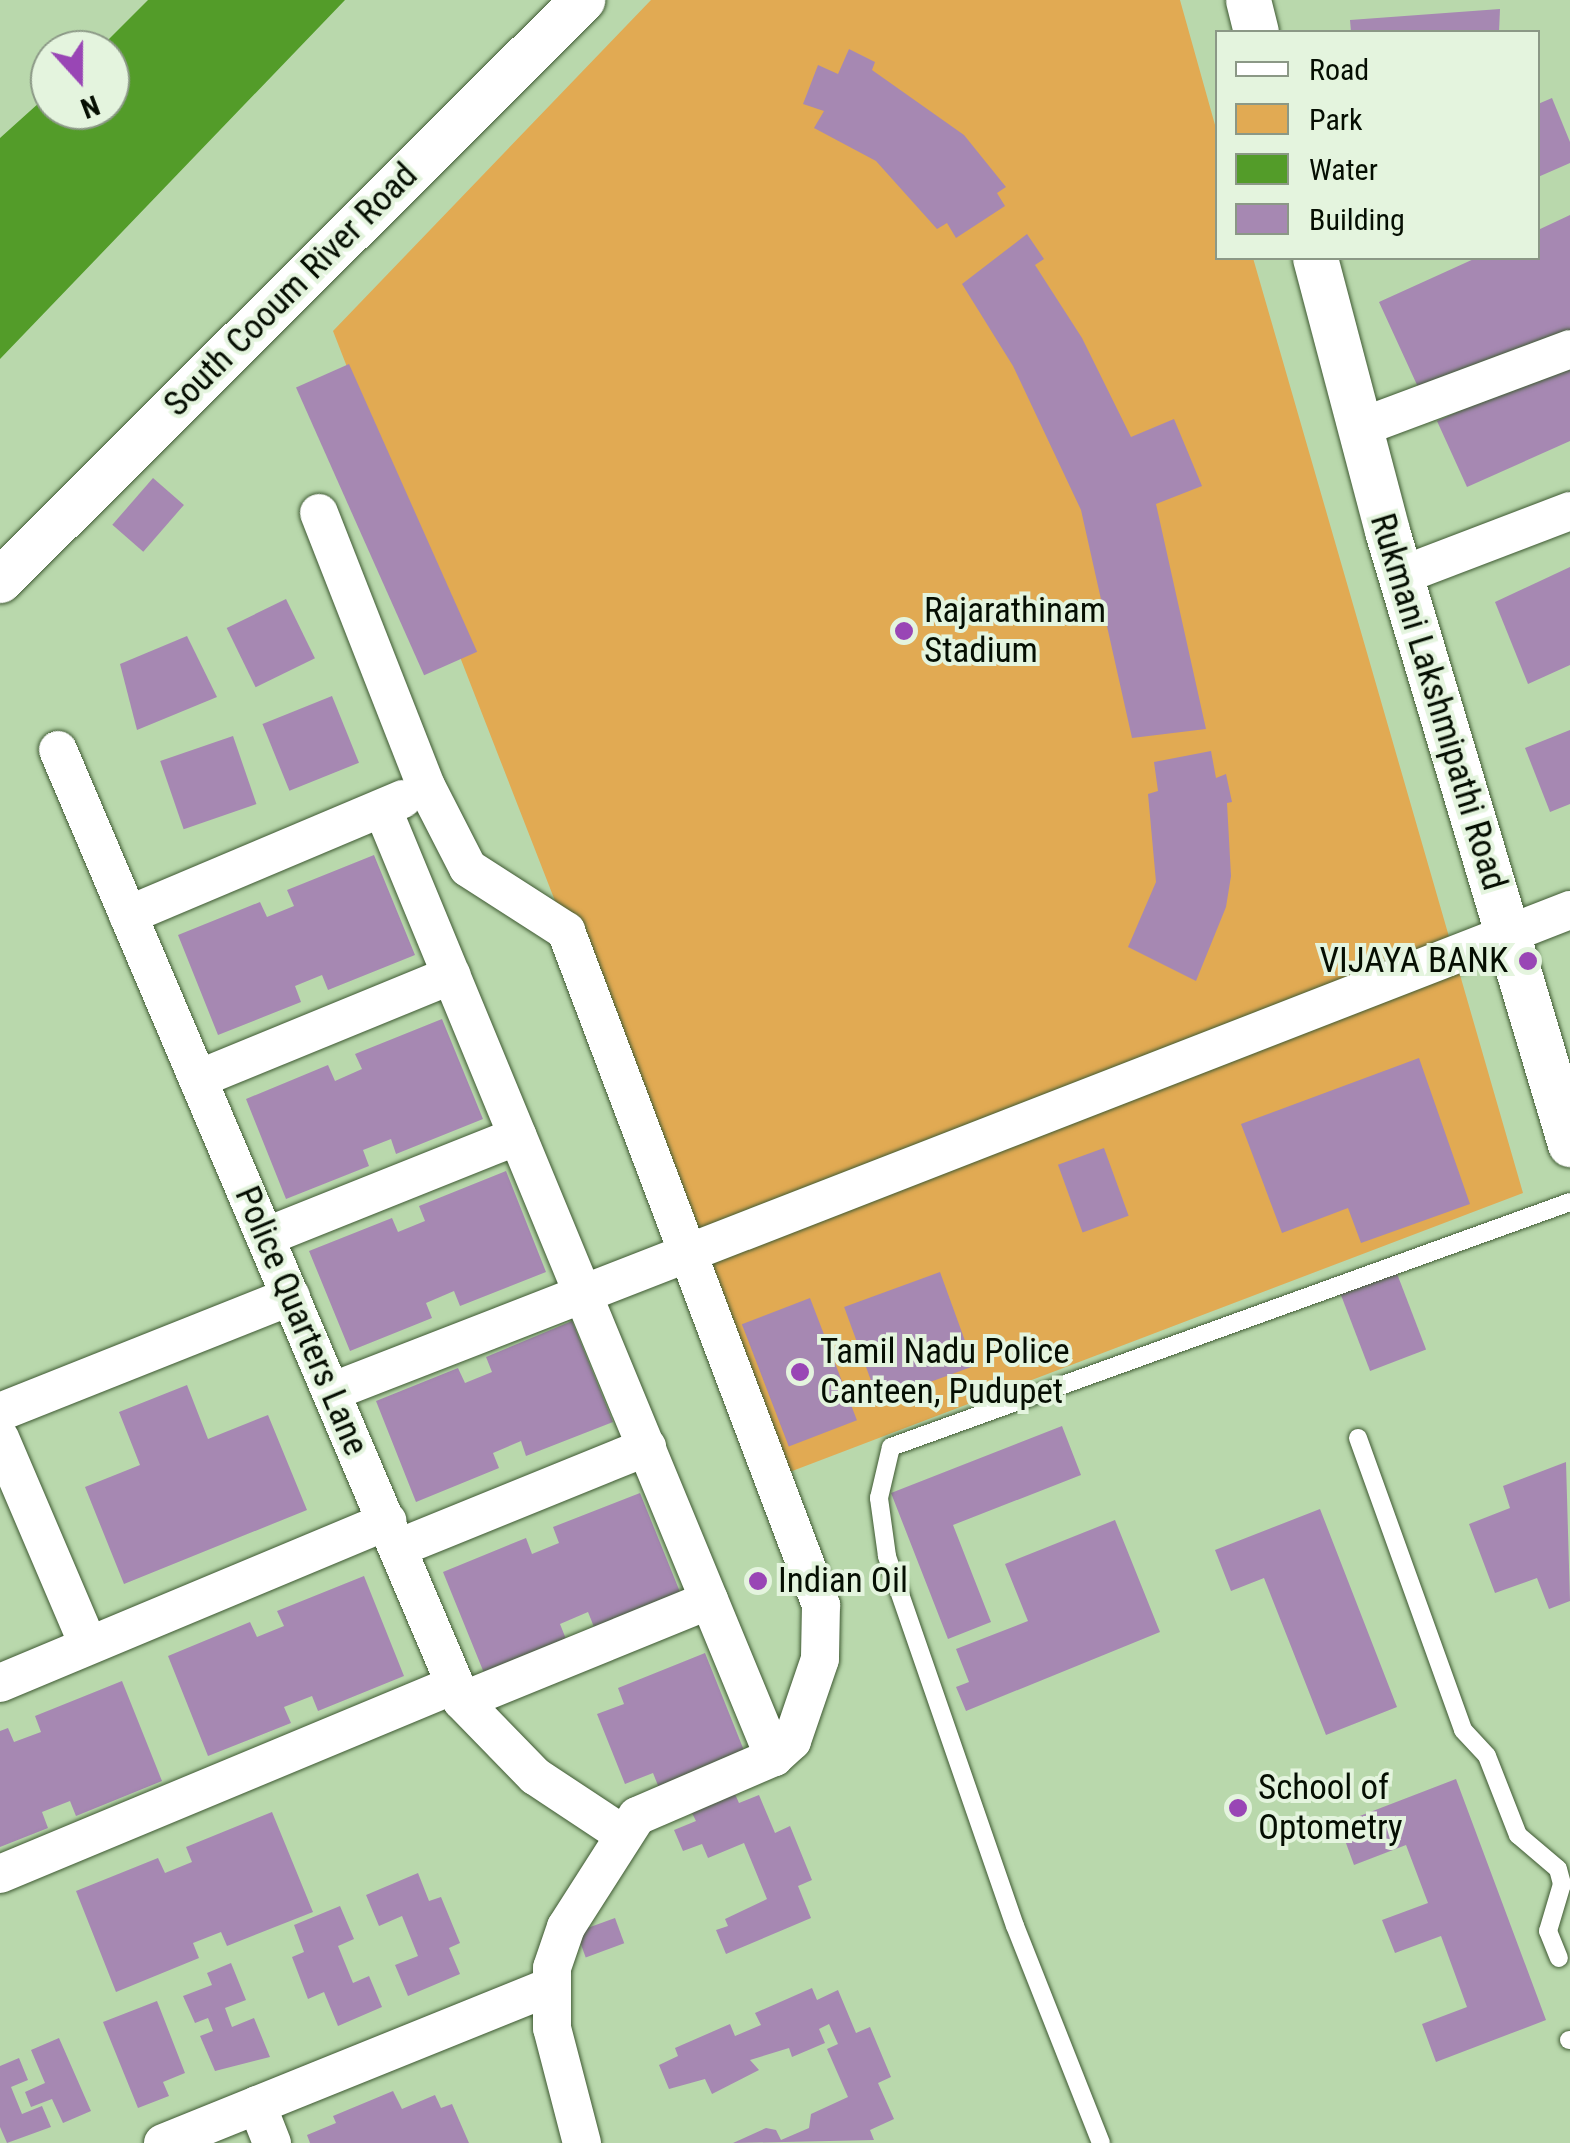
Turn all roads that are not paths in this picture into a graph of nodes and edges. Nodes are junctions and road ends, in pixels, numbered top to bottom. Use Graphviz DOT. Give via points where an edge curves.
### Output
graph roads {
  1 [pos="582,0"];
  2 [pos="1248,0"];
  3 [pos="1256,30"];
  4 [pos="1316,260"];
  5 [pos="1570,349"];
  6 [pos="1359,428"];
  7 [pos="1570,511"];
  8 [pos="319,513"];
  9 [pos="1400,576"];
  10 [pos="0,580"];
  11 [pos="58,750"];
  12 [pos="426,786"];
  13 [pos="383,810"];
  14 [pos="1570,910"];
  15 [pos="128,914"];
  16 [pos="1508,936"];
  17 [pos="452,975"];
  18 [pos="198,1079"];
  19 [pos="518,1136"];
  20 [pos="1570,1144"];
  21 [pos="1570,1202"];
  22 [pos="266,1237"];
  23 [pos="690,1248"];
  24 [pos="581,1290"];
  25 [pos="291,1296"];
  26 [pos="331,1392"];
  27 [pos="0,1412"];
  28 [pos="0,1438"];
  29 [pos="1358,1438"];
  30 [pos="647,1447"];
  31 [pos="392,1534"];
  32 [pos="709,1600"];
  33 [pos="88,1644"];
  34 [pos="0,1683"];
  35 [pos="459,1693"];
  36 [pos="774,1756"];
  37 [pos="621,1833"];
  38 [pos="0,1874"];
  39 [pos="1566,1883"];
  40 [pos="1559,1958"];
  41 [pos="550,1987"];
  42 [pos="257,2105"];
  43 [pos="163,2143"];
  44 [pos="272,2143"];
  45 [pos="582,2143"];
  46 [pos="1101,2143"];
  1 -- 10 [label="street, South Cooum River Road"];
  2 -- 3 [label="street"];
  4 -- 6 [label="street, Rukmani Lakshmipathi Road"];
  5 -- 6 [label="street"];
  6 -- 9 [label="street, Rukmani Lakshmipathi Road"];
  7 -- 9 [label="street"];
  8 -- 12 [label="street"];
  9 -- 16 [label="street, Rukmani Lakshmipathi Road"];
  11 -- 15 [label="street, Police Quarters Lane"];
  12 -- 13 [label="street"];
  12 -- 23 [label="street" via="468,868 566,931"];
  13 -- 15 [label="street"];
  13 -- 17 [label="street"];
  14 -- 16 [label="street"];
  15 -- 18 [label="street, Police Quarters Lane"];
  16 -- 20 [label="street, Rukmani Lakshmipathi Road"];
  16 -- 23 [label="street"];
  17 -- 18 [label="street"];
  17 -- 19 [label="street"];
  18 -- 22 [label="street, Police Quarters Lane"];
  19 -- 22 [label="street"];
  19 -- 24 [label="street"];
  21 -- 46 [label="lane" via="891,1447 879,1498 887,1556 1016,1926"];
  22 -- 25 [label="street, Police Quarters Lane"];
  23 -- 24 [label="street"];
  23 -- 36 [label="street" via="821,1604 812,1694 792,1741"];
  24 -- 26 [label="street"];
  24 -- 30 [label="street"];
  25 -- 26 [label="street, Police Quarters Lane"];
  25 -- 27 [label="street"];
  26 -- 31 [label="street, Police Quarters Lane"];
  28 -- 33 [label="street"];
  29 -- 39 [label="lane" via="1463,1730 1487,1756 1518,1835"];
  30 -- 31 [label="street"];
  30 -- 32 [label="street"];
  31 -- 33 [label="street"];
  31 -- 35 [label="street, Police Quarters Lane"];
  32 -- 35 [label="street"];
  32 -- 36 [label="street"];
  33 -- 34 [label="street"];
  35 -- 37 [label="street, Police Quarters Lane" via="535,1776"];
  35 -- 38 [label="street"];
  36 -- 37 [label="street" via="643,1812"];
  37 -- 41 [label="street" via="566,1927"];
  39 -- 40 [label="lane" via="1548,1931"];
  41 -- 42 [label="street"];
  41 -- 45 [label="street" via="556,2054"];
  42 -- 43 [label="street"];
  42 -- 44 [label="street"];
}
